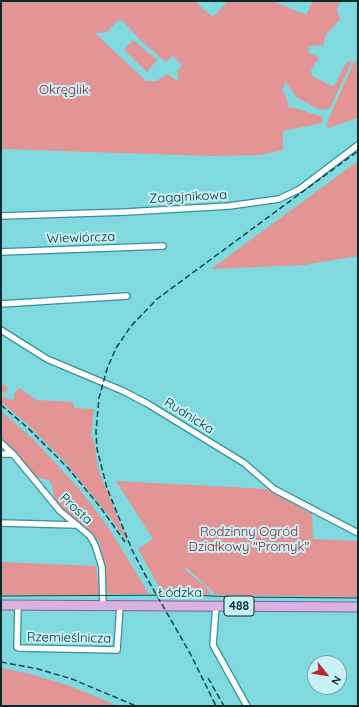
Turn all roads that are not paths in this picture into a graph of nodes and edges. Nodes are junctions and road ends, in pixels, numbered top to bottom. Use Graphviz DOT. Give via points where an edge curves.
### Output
graph roads {
  1 [pos="358,145"];
  2 [pos="1,216"];
  3 [pos="162,246"];
  4 [pos="1,252"];
  5 [pos="127,296"];
  6 [pos="1,304"];
  7 [pos="1,330"];
  8 [pos="1,443"];
  9 [pos="1,454"];
  10 [pos="13,454"];
  11 [pos="1,523"];
  12 [pos="77,525"];
  13 [pos="358,533"];
  14 [pos="1,605"];
  15 [pos="18,605"];
  16 [pos="103,606"];
  17 [pos="120,606"];
  18 [pos="216,606"];
  19 [pos="358,606"];
  20 [pos="247,706"];
  1 -- 2 [label="street, Zagajnikowa" via="300,189 279,199 221,206"];
  3 -- 4 [label="street, Wiewiórcza"];
  5 -- 6 [label="street"];
  7 -- 13 [label="street, Rudnicka" via="47,359 148,404 244,463 274,489"];
  8 -- 10 [label="street, Prosta"];
  9 -- 10 [label="street"];
  10 -- 12 [label="street, Prosta" via="60,511"];
  11 -- 12 [label="street"];
  12 -- 16 [label="street, Prosta" via="90,536 99,552"];
  14 -- 15 [label="main road, Łódzka / 488"];
  15 -- 16 [label="main road, Łódzka / 488"];
  15 -- 17 [label="street, Rzemieślnicza" via="19,648 117,650"];
  16 -- 17 [label="main road, Łódzka / 488"];
  17 -- 18 [label="main road, Łódzka / 488"];
  18 -- 19 [label="main road, Łódzka / 488"];
  18 -- 20 [label="street" via="213,645"];
}
